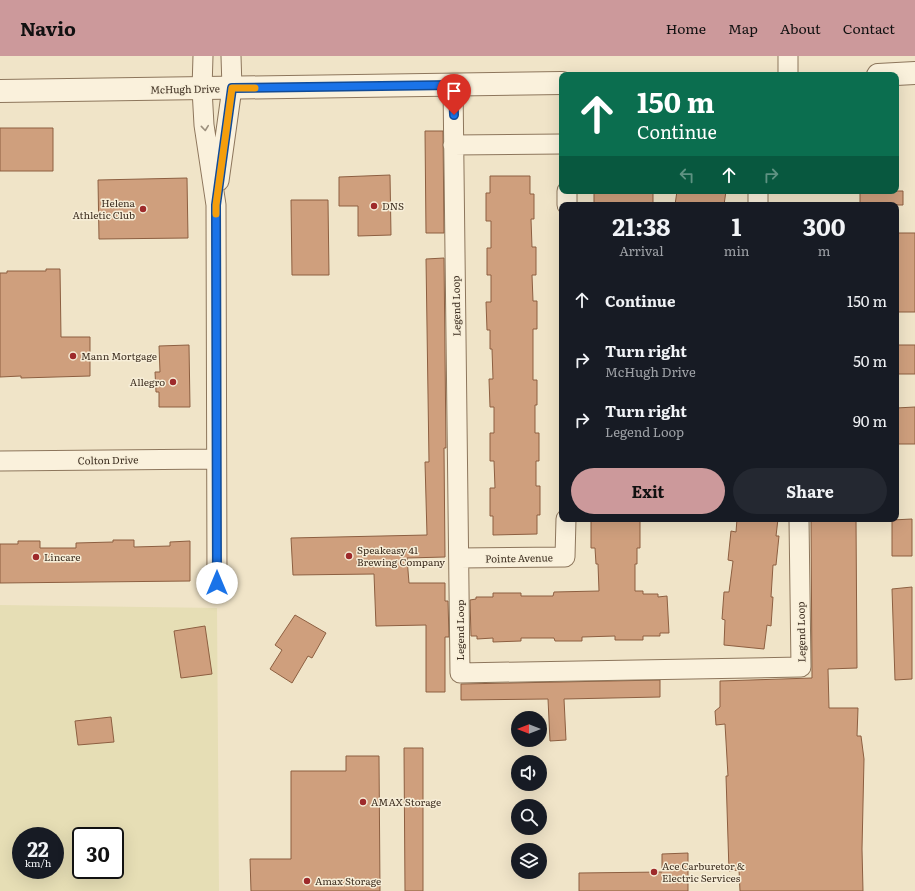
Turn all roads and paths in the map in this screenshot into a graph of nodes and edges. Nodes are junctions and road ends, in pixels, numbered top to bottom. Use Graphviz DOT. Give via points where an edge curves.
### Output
graph roads {
  1 [pos="203,56"];
  2 [pos="231,56"];
  3 [pos="788,56"];
  4 [pos="788,72"];
  5 [pos="915,73"];
  6 [pos="899,74"];
  7 [pos="559,83"];
  8 [pos="453,85"];
  9 [pos="232,88"];
  10 [pos="202,89"];
  11 [pos="0,92"];
  12 [pos="559,144"];
  13 [pos="453,145"];
  14 [pos="216,205"];
  15 [pos="216,459"];
  16 [pos="0,461"];
  17 [pos="566,522"];
  18 [pos="800,522"];
  19 [pos="459,558"];
  20 [pos="217,583"];
  1 -- 10 [label="street"];
  2 -- 9 [label="street"];
  3 -- 4 [label="street"];
  5 -- 6 [label="street"];
  7 -- 8 [label="street, McHugh Drive"];
  8 -- 9 [label="street, McHugh Drive"];
  8 -- 13 [label="street, Legend Loop"];
  9 -- 10 [label="street, McHugh Drive"];
  9 -- 14 [label="street"];
  10 -- 11 [label="street, McHugh Drive"];
  10 -- 14 [label="street, one-way" via="204,125"];
  12 -- 13 [label="street"];
  13 -- 19 [label="street, Legend Loop"];
  14 -- 15 [label="street"];
  15 -- 16 [label="street, Colton Drive"];
  15 -- 20 [label="street"];
  17 -- 19 [label="street, Pointe Avenue" via="565,557"];
  18 -- 19 [label="street, Legend Loop" via="801,667 460,673"];
}
